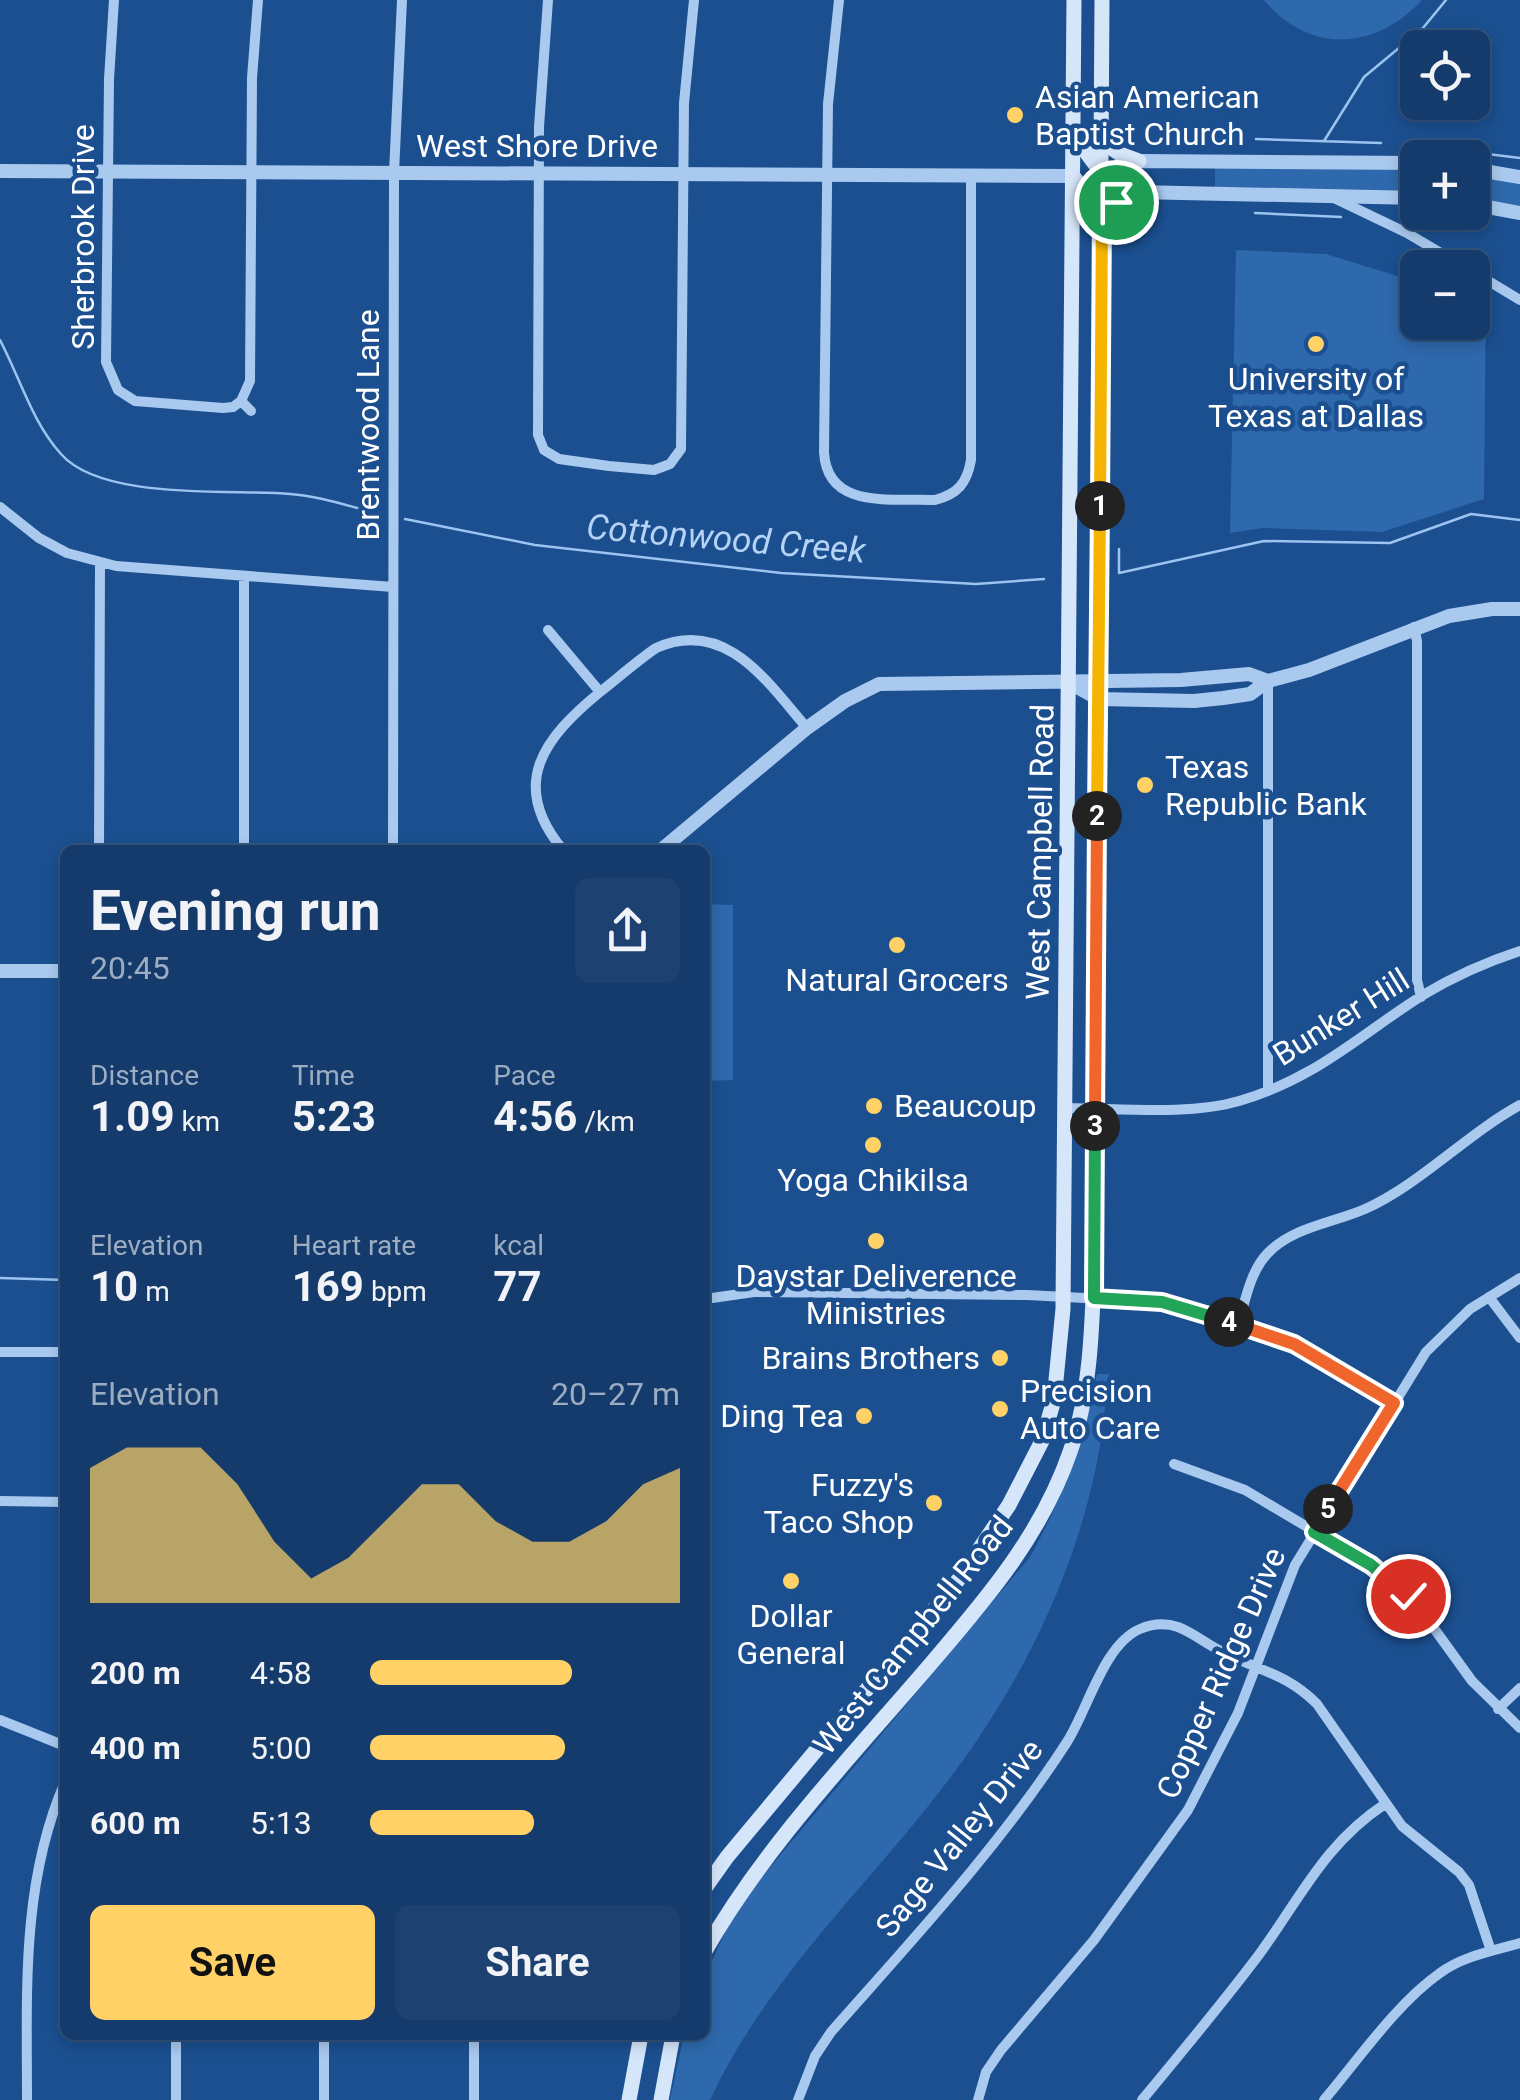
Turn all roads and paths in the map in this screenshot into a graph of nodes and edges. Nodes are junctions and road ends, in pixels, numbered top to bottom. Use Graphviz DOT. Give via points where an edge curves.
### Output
graph roads {
  1 [pos="114,0"];
  2 [pos="258,0"];
  3 [pos="402,0"];
  4 [pos="548,0"];
  5 [pos="694,0"];
  6 [pos="839,0"];
  7 [pos="1074,0"];
  8 [pos="1102,0"];
  9 [pos="1073,134"];
  10 [pos="1102,142"];
  11 [pos="1089,160"];
  12 [pos="1138,161"];
  13 [pos="1400,163"];
  14 [pos="0,171"];
  15 [pos="1490,171"];
  16 [pos="107,172"];
  17 [pos="394,173"];
  18 [pos="251,174"];
  19 [pos="539,174"];
  20 [pos="683,174"];
  21 [pos="827,176"];
  22 [pos="971,176"];
  23 [pos="1073,176"];
  24 [pos="1102,176"];
  25 [pos="1520,177"];
  26 [pos="1136,192"];
  27 [pos="1326,194"];
  28 [pos="1400,197"];
  29 [pos="1079,198"];
  30 [pos="1490,207"];
  31 [pos="1520,212"];
  32 [pos="1102,214"];
  33 [pos="1436,250"];
  34 [pos="1490,282"];
  35 [pos="1520,300"];
  36 [pos="241,401"];
  37 [pos="251,411"];
  38 [pos="0,508"];
  39 [pos="100,563"];
  40 [pos="244,577"];
  41 [pos="393,587"];
  42 [pos="1520,609"];
  43 [pos="1414,627"];
  44 [pos="548,630"];
  45 [pos="1098,679"];
  46 [pos="1268,682"];
  47 [pos="1070,683"];
  48 [pos="600,692"];
  49 [pos="1099,699"];
  50 [pos="807,728"];
  51 [pos="99,845"];
  52 [pos="244,845"];
  53 [pos="393,845"];
  54 [pos="560,845"];
  55 [pos="667,845"];
  56 [pos="1066,848"];
  57 [pos="1096,848"];
  58 [pos="1520,951"];
  59 [pos="60,971"];
  60 [pos="0,972"];
  61 [pos="1421,997"];
  62 [pos="1268,1090"];
  63 [pos="1520,1105"];
  64 [pos="1064,1108"];
  65 [pos="1095,1108"];
  66 [pos="1520,1278"];
  67 [pos="1063,1297"];
  68 [pos="1488,1297"];
  69 [pos="710,1298"];
  70 [pos="1094,1298"];
  71 [pos="1238,1325"];
  72 [pos="1520,1338"];
  73 [pos="0,1352"];
  74 [pos="60,1352"];
  75 [pos="1394,1403"];
  76 [pos="1174,1464"];
  77 [pos="1013,1498"];
  78 [pos="0,1501"];
  79 [pos="60,1502"];
  80 [pos="1044,1512"];
  81 [pos="1314,1532"];
  82 [pos="1258,1666"];
  83 [pos="1520,1688"];
  84 [pos="1498,1709"];
  85 [pos="0,1720"];
  86 [pos="1520,1728"];
  87 [pos="834,1729"];
  88 [pos="60,1744"];
  89 [pos="857,1751"];
  90 [pos="60,1797"];
  91 [pos="1385,1804"];
  92 [pos="710,1881"];
  93 [pos="1520,1943"];
  94 [pos="710,1944"];
  95 [pos="1491,1951"];
  96 [pos="176,2040"];
  97 [pos="324,2040"];
  98 [pos="474,2040"];
  99 [pos="640,2040"];
  100 [pos="673,2040"];
  101 [pos="1332,2097"];
  102 [pos="27,2100"];
  103 [pos="176,2100"];
  104 [pos="324,2100"];
  105 [pos="474,2100"];
  106 [pos="629,2100"];
  107 [pos="661,2100"];
  108 [pos="798,2100"];
  109 [pos="978,2100"];
  110 [pos="1142,2100"];
  1 -- 16 [label="street, Sherbrook Drive"];
  2 -- 18 [label="street"];
  3 -- 17 [label="street, Brentwood Lane"];
  4 -- 19 [label="street"];
  5 -- 20 [label="street"];
  6 -- 21 [label="street"];
  7 -- 9 [label="main road, West Campbell Road"];
  8 -- 10 [label="main road, West Campbell Road"];
  9 -- 11 [label="main road"];
  9 -- 23 [label="main road, West Campbell Road"];
  10 -- 11 [label="main road"];
  10 -- 12 [label="main road"];
  10 -- 24 [label="main road, West Campbell Road"];
  11 -- 23 [label="main road"];
  11 -- 24 [label="main road"];
  12 -- 13 [label="street"];
  12 -- 24 [label="street"];
  14 -- 16 [label="street, West Shore Drive"];
  15 -- 25 [label="street"];
  16 -- 18 [label="street, West Shore Drive"];
  16 -- 36 [label="street, Sherbrook Drive" via="105,348 112,381 126,397 142,402 222,408"];
  17 -- 18 [label="street, West Shore Drive"];
  17 -- 19 [label="street, West Shore Drive"];
  17 -- 41 [label="street, Brentwood Lane"];
  18 -- 36 [label="street" via="250,381"];
  19 -- 20 [label="street, West Shore Drive"];
  19 -- 20 [label="street" via="538,436 544,450 559,459 654,470 670,464 680,449"];
  20 -- 21 [label="street, West Shore Drive"];
  21 -- 22 [label="street, West Shore Drive"];
  21 -- 22 [label="street" via="828,476 866,497 935,500 960,488 971,460"];
  22 -- 23 [label="street, West Shore Drive"];
  23 -- 29 [label="main road, West Campbell Road"];
  24 -- 26 [label="street"];
  24 -- 29 [label="main road"];
  24 -- 32 [label="main road, West Campbell Road"];
  26 -- 27 [label="street"];
  26 -- 32 [label="main road"];
  27 -- 28 [label="street"];
  27 -- 33 [label="street"];
  29 -- 32 [label="main road"];
  29 -- 47 [label="main road, West Campbell Road"];
  30 -- 31 [label="street"];
  32 -- 45 [label="main road, West Campbell Road"];
  34 -- 35 [label="street"];
  36 -- 37 [label="street"];
  38 -- 39 [label="street" via="39,538"];
  39 -- 40 [label="street"];
  39 -- 51 [label="street"];
  40 -- 41 [label="street"];
  40 -- 52 [label="street"];
  41 -- 53 [label="street, Brentwood Lane"];
  42 -- 43 [label="street" via="1470,611"];
  43 -- 46 [label="street"];
  43 -- 61 [label="street"];
  44 -- 48 [label="street"];
  45 -- 46 [label="street" via="1249,674"];
  45 -- 47 [label="street"];
  45 -- 49 [label="main road, West Campbell Road"];
  46 -- 49 [label="street" via="1250,694 1224,698"];
  46 -- 62 [label="street"];
  47 -- 49 [label="street"];
  47 -- 50 [label="street" via="890,682 870,687"];
  47 -- 56 [label="main road, West Campbell Road"];
  48 -- 50 [label="street" via="667,643 710,643 736,652"];
  48 -- 54 [label="street" via="550,740 536,771 541,818"];
  49 -- 57 [label="main road, West Campbell Road"];
  50 -- 55 [label="street"];
  56 -- 57 [label="main road"];
  56 -- 64 [label="main road, West Campbell Road"];
  57 -- 65 [label="main road, West Campbell Road"];
  58 -- 61 [label="street, Bunker Hill"];
  59 -- 60 [label="street"];
  61 -- 62 [label="street, Bunker Hill" via="1320,1068"];
  62 -- 65 [label="street, Bunker Hill" via="1213,1106"];
  63 -- 71 [label="street" via="1382,1200 1282,1240 1258,1267"];
  64 -- 65 [label="street, Bunker Hill"];
  64 -- 67 [label="main road, West Campbell Road"];
  65 -- 70 [label="main road, West Campbell Road"];
  66 -- 68 [label="street, Copper Ridge Drive"];
  67 -- 69 [label="street" via="749,1292"];
  67 -- 70 [label="street"];
  67 -- 77 [label="main road, West Campbell Road" via="1054,1400"];
  68 -- 72 [label="street"];
  68 -- 75 [label="street, Copper Ridge Drive" via="1426,1352"];
  70 -- 71 [label="street" via="1162,1302"];
  70 -- 80 [label="main road, West Campbell Road" via="1077,1432"];
  71 -- 75 [label="street" via="1294,1344"];
  73 -- 74 [label="street"];
  75 -- 81 [label="street, Copper Ridge Drive"];
  76 -- 81 [label="street" via="1245,1490"];
  77 -- 80 [label="main road"];
  77 -- 87 [label="main road, West Campbell Road" via="959,1579"];
  78 -- 79 [label="street"];
  80 -- 89 [label="main road, West Campbell Road" via="1001,1580"];
  81 -- 82 [label="street, Copper Ridge Drive" via="1287,1582"];
  81 -- 84 [label="street" via="1408,1596"];
  82 -- 91 [label="street, Sage Valley Drive" via="1290,1680 1317,1704"];
  82 -- 108 [label="street, Sage Valley Drive" via="1171,1626 1140,1629 1120,1642 1046,1774 831,2032"];
  82 -- 109 [label="street, Copper Ridge Drive" via="1174,1834 1001,2050"];
  83 -- 84 [label="street"];
  84 -- 86 [label="street"];
  85 -- 88 [label="street"];
  87 -- 89 [label="main road"];
  87 -- 92 [label="main road, West Campbell Road"];
  89 -- 94 [label="main road, West Campbell Road" via="762,1861"];
  90 -- 102 [label="street" via="40,1858 28,1929"];
  91 -- 95 [label="street, Sage Valley Drive" via="1469,1885"];
  91 -- 110 [label="street" via="1342,1836 1318,1865 1258,1956"];
  93 -- 95 [label="street"];
  95 -- 101 [label="street" via="1427,1983"];
  96 -- 103 [label="street"];
  97 -- 104 [label="street"];
  98 -- 105 [label="street"];
  99 -- 106 [label="main road"];
  100 -- 107 [label="main road"];
}
